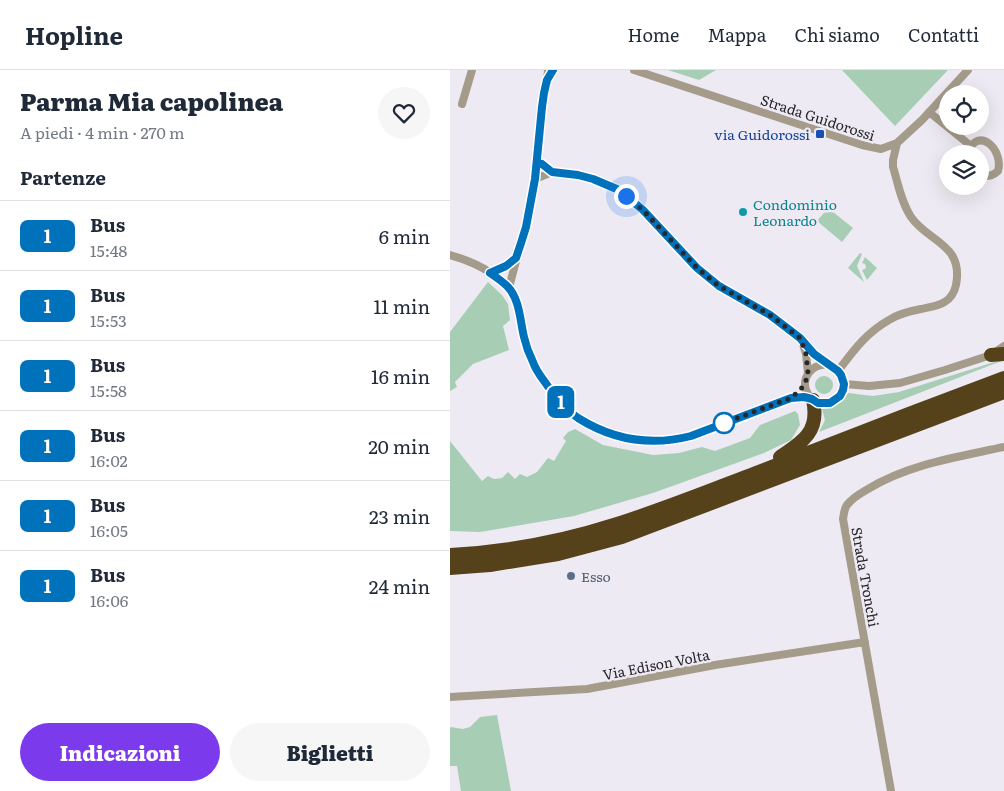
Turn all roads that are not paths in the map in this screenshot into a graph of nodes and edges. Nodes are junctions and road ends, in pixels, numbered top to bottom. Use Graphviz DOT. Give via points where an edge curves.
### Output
graph roads {
  1 [pos="472,70"];
  2 [pos="548,70"];
  3 [pos="554,70"];
  4 [pos="634,70"];
  5 [pos="968,70"];
  6 [pos="547,80"];
  7 [pos="462,104"];
  8 [pos="929,112"];
  9 [pos="897,143"];
  10 [pos="971,145"];
  11 [pos="973,145"];
  12 [pos="537,159"];
  13 [pos="552,172"];
  14 [pos="989,176"];
  15 [pos="535,179"];
  16 [pos="450,255"];
  17 [pos="516,258"];
  18 [pos="490,273"];
  19 [pos="509,288"];
  20 [pos="800,338"];
  21 [pos="1004,346"];
  22 [pos="997,354"];
  23 [pos="830,366"];
  24 [pos="838,371"];
  25 [pos="808,373"];
  26 [pos="1004,378"];
  27 [pos="805,384"];
  28 [pos="844,384"];
  29 [pos="1004,392"];
  30 [pos="791,398"];
  31 [pos="812,400"];
  32 [pos="1004,447"];
  33 [pos="686,499"];
  34 [pos="450,555"];
  35 [pos="450,568"];
  36 [pos="865,642"];
  37 [pos="450,698"];
  38 [pos="891,791"];
  1 -- 7 [label="street"];
  2 -- 6 [label="street"];
  3 -- 6 [label="street"];
  4 -- 9 [label="street, Strada Guidorossi" via="868,147 881,149"];
  5 -- 8 [label="street"];
  6 -- 12 [label="street"];
  8 -- 9 [label="street"];
  8 -- 10 [label="street"];
  9 -- 24 [label="street" via="893,167 905,207 954,260 955,288 949,299 937,306 900,315 869,333"];
  11 -- 14 [label="street" via="988,140 999,146 1003,164 1000,170"];
  12 -- 13 [label="street"];
  12 -- 15 [label="street"];
  13 -- 15 [label="street"];
  13 -- 20 [label="street" via="593,179 619,190 719,286 770,315"];
  15 -- 17 [label="street"];
  16 -- 18 [label="street"];
  17 -- 18 [label="street"];
  17 -- 19 [label="street"];
  18 -- 19 [label="street"];
  19 -- 30 [label="street" via="517,304 524,339 541,377 555,396 578,417 602,430 644,441 669,440 701,432"];
  20 -- 23 [label="street"];
  20 -- 25 [label="street"];
  21 -- 22 [label="street"];
  22 -- 28 [label="street" via="900,383"];
  23 -- 24 [label="street"];
  23 -- 25 [label="street" via="820,365"];
  24 -- 28 [label="street"];
  25 -- 27 [label="street"];
  26 -- 33 [label="highway"];
  27 -- 30 [label="street"];
  27 -- 31 [label="street"];
  28 -- 31 [label="street" via="840,396 830,403"];
  29 -- 35 [label="highway" via="622,537 558,554"];
  30 -- 31 [label="street"];
  31 -- 33 [label="highway" via="814,424 797,446 780,457"];
  32 -- 36 [label="street, Strada Tronchi" via="914,468 880,482 853,498 846,507 843,519"];
  33 -- 34 [label="highway" via="631,520 566,538 509,549"];
  36 -- 37 [label="street, Via Edison Volta" via="587,689"];
  36 -- 38 [label="street, Strada Tronchi"];
}
